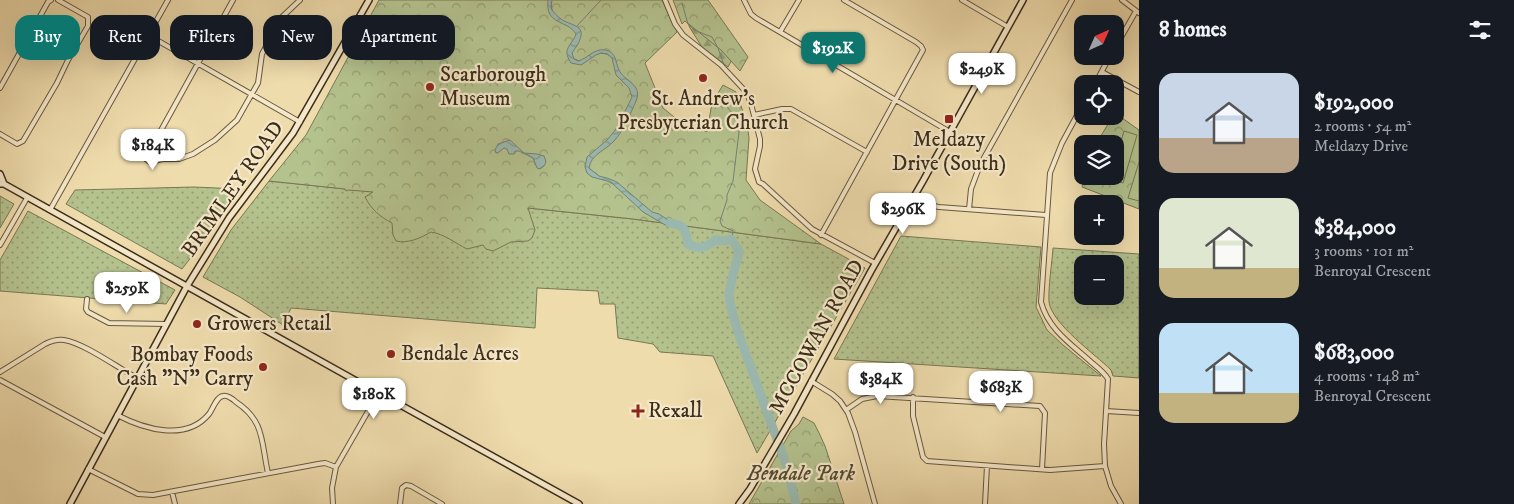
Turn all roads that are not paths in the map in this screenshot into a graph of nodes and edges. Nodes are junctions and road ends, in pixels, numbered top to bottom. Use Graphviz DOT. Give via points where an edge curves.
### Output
graph roads {
  1 [pos="51,0"];
  2 [pos="58,0"];
  3 [pos="168,0"];
  4 [pos="233,0"];
  5 [pos="300,0"];
  6 [pos="369,0"];
  7 [pos="665,0"];
  8 [pos="744,0"];
  9 [pos="799,0"];
  10 [pos="844,0"];
  11 [pos="962,0"];
  12 [pos="1023,0"];
  13 [pos="1072,0"];
  14 [pos="1122,0"];
  15 [pos="1138,12"];
  16 [pos="159,15"];
  17 [pos="1008,27"];
  18 [pos="780,32"];
  19 [pos="1124,34"];
  20 [pos="160,42"];
  21 [pos="134,60"];
  22 [pos="197,64"];
  23 [pos="1106,65"];
  24 [pos="1102,72"];
  25 [pos="1100,75"];
  26 [pos="0,88"];
  27 [pos="1139,92"];
  28 [pos="252,95"];
  29 [pos="896,100"];
  30 [pos="754,115"];
  31 [pos="1074,121"];
  32 [pos="300,122"];
  33 [pos="950,132"];
  34 [pos="0,134"];
  35 [pos="156,140"];
  36 [pos="867,152"];
  37 [pos="167,159"];
  38 [pos="0,174"];
  39 [pos="2,184"];
  40 [pos="914,196"];
  41 [pos="27,198"];
  42 [pos="968,209"];
  43 [pos="50,210"];
  44 [pos="1046,215"];
  45 [pos="821,235"];
  46 [pos="0,245"];
  47 [pos="875,263"];
  48 [pos="187,286"];
  49 [pos="87,299"];
  50 [pos="166,324"];
  51 [pos="0,372"];
  52 [pos="137,378"];
  53 [pos="0,380"];
  54 [pos="812,381"];
  55 [pos="378,394"];
  56 [pos="913,397"];
  57 [pos="846,410"];
  58 [pos="1106,411"];
  59 [pos="1139,413"];
  60 [pos="117,415"];
  61 [pos="105,437"];
  62 [pos="987,466"];
  63 [pos="1105,466"];
  64 [pos="336,467"];
  65 [pos="88,469"];
  66 [pos="1042,469"];
  67 [pos="268,473"];
  68 [pos="172,492"];
  69 [pos="70,504"];
  70 [pos="175,504"];
  71 [pos="333,504"];
  72 [pos="400,504"];
  73 [pos="442,504"];
  74 [pos="579,504"];
  75 [pos="739,504"];
  76 [pos="875,504"];
  77 [pos="984,504"];
  78 [pos="1121,504"];
  1 -- 26 [label="street"];
  2 -- 34 [label="street" via="88,17 88,26 23,141 17,144"];
  3 -- 16 [label="street"];
  4 -- 22 [label="street"];
  5 -- 28 [label="street" via="282,17 262,54 260,79"];
  6 -- 32 [label="main road, BRIMLEY ROAD"];
  7 -- 30 [label="street" via="683,35 721,64 744,88"];
  8 -- 18 [label="street" via="751,14"];
  9 -- 18 [label="street"];
  10 -- 29 [label="street" via="922,48"];
  11 -- 17 [label="street"];
  12 -- 17 [label="main road, MCCOWAN ROAD"];
  13 -- 42 [label="street" via="980,165"];
  14 -- 15 [label="street"];
  15 -- 19 [label="street"];
  17 -- 33 [label="main road, MCCOWAN ROAD"];
  18 -- 29 [label="street"];
  20 -- 22 [label="street"];
  21 -- 43 [label="street"];
  22 -- 28 [label="street"];
  22 -- 35 [label="street"];
  23 -- 24 [label="street"];
  24 -- 25 [label="street"];
  24 -- 27 [label="street"];
  28 -- 32 [label="street"];
  28 -- 37 [label="street" via="237,120 215,140 186,157"];
  29 -- 33 [label="street"];
  29 -- 36 [label="street"];
  30 -- 36 [label="street" via="791,109"];
  30 -- 45 [label="street" via="760,139 755,169 759,182"];
  31 -- 44 [label="street" via="1053,163"];
  32 -- 48 [label="main road, BRIMLEY ROAD" via="229,218"];
  33 -- 40 [label="main road, MCCOWAN ROAD"];
  35 -- 37 [label="street" via="159,154"];
  35 -- 37 [label="street" via="145,154 146,158 150,162"];
  36 -- 45 [label="street"];
  38 -- 39 [label="main road"];
  39 -- 41 [label="main road"];
  40 -- 42 [label="street" via="933,206"];
  40 -- 47 [label="main road, MCCOWAN ROAD"];
  41 -- 43 [label="main road"];
  41 -- 46 [label="street"];
  42 -- 44 [label="street"];
  43 -- 48 [label="main road"];
  44 -- 58 [label="street" via="1041,289 1044,311 1053,328 1106,375"];
  45 -- 47 [label="street"];
  47 -- 54 [label="main road, MCCOWAN ROAD"];
  48 -- 50 [label="main road, BRIMLEY ROAD"];
  48 -- 55 [label="main road" via="360,384 367,382"];
  49 -- 50 [label="street" via="88,312 109,323"];
  50 -- 52 [label="main road, BRIMLEY ROAD"];
  51 -- 52 [label="street" via="45,344 62,340 83,347"];
  52 -- 60 [label="main road, BRIMLEY ROAD"];
  53 -- 61 [label="street"];
  54 -- 57 [label="street" via="832,394"];
  54 -- 75 [label="main road, MCCOWAN ROAD"];
  55 -- 64 [label="street"];
  55 -- 74 [label="main road"];
  56 -- 57 [label="street" via="872,396"];
  56 -- 62 [label="street" via="913,416 923,457 927,461"];
  56 -- 66 [label="street" via="1040,406 1045,412"];
  57 -- 76 [label="street"];
  58 -- 59 [label="street"];
  58 -- 63 [label="street"];
  60 -- 61 [label="main road, BRIMLEY ROAD"];
  60 -- 67 [label="street" via="153,430 182,429 204,420 218,398 227,396 251,414 258,424"];
  61 -- 65 [label="main road, BRIMLEY ROAD"];
  62 -- 66 [label="street"];
  62 -- 77 [label="street"];
  63 -- 66 [label="street"];
  63 -- 78 [label="street"];
  64 -- 67 [label="street" via="324,463"];
  64 -- 71 [label="street"];
  65 -- 68 [label="street" via="138,494"];
  65 -- 69 [label="main road, BRIMLEY ROAD"];
  67 -- 68 [label="street"];
  68 -- 70 [label="street"];
  72 -- 73 [label="street" via="402,488 406,485"];
}
